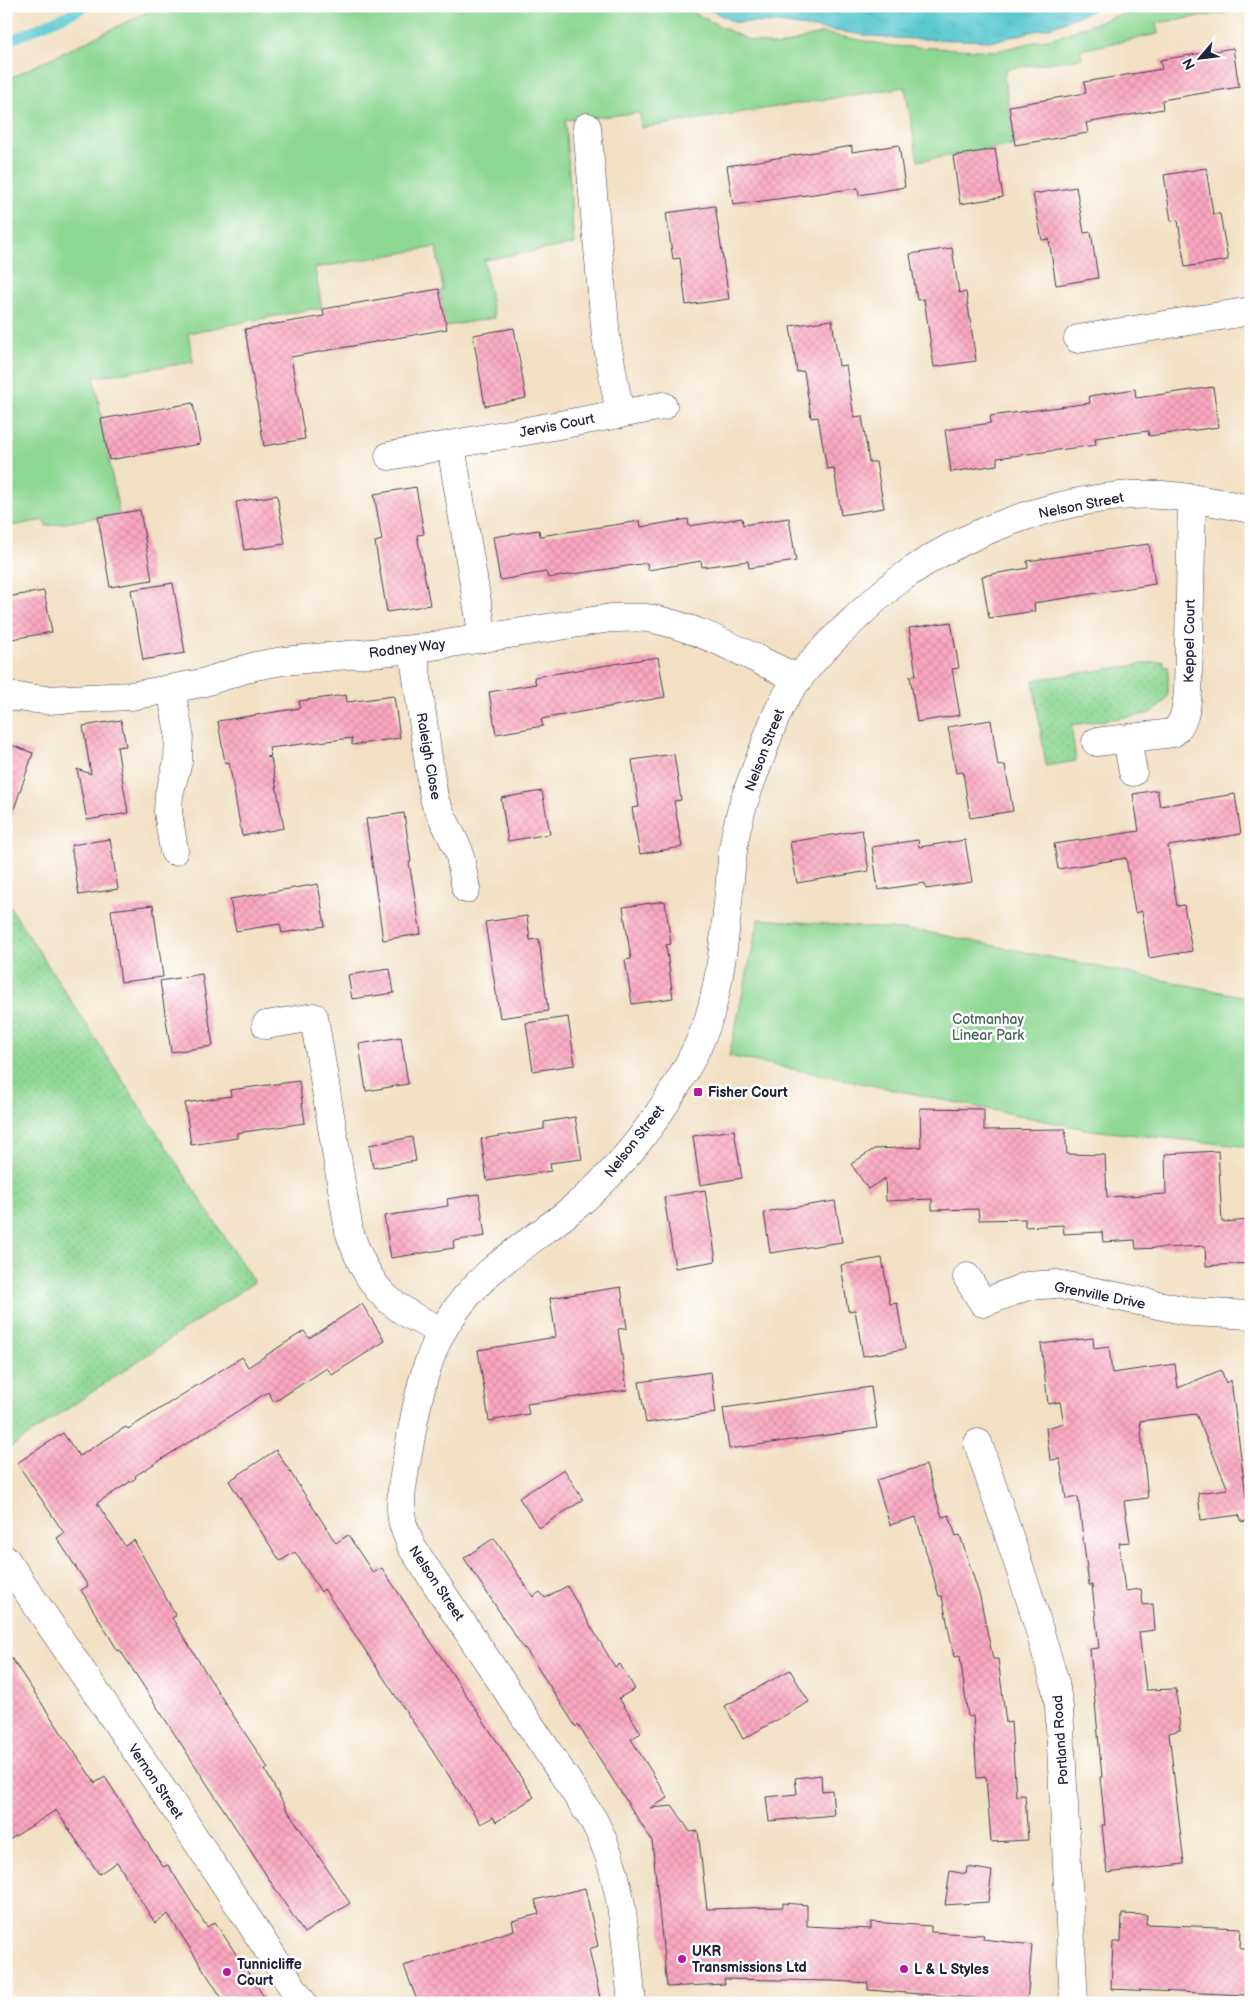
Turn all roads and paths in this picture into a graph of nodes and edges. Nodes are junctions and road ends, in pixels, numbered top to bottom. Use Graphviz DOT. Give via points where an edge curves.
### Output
graph roads {
  1 [pos="587,127"];
  2 [pos="1251,311"];
  3 [pos="1078,339"];
  4 [pos="662,406"];
  5 [pos="620,414"];
  6 [pos="451,446"];
  7 [pos="389,456"];
  8 [pos="1192,498"];
  9 [pos="1251,509"];
  10 [pos="483,638"];
  11 [pos="413,649"];
  12 [pos="798,679"];
  13 [pos="171,689"];
  14 [pos="6,696"];
  15 [pos="1127,739"];
  16 [pos="1096,742"];
  17 [pos="1133,772"];
  18 [pos="176,854"];
  19 [pos="466,889"];
  20 [pos="266,1025"];
  21 [pos="967,1277"];
  22 [pos="1251,1315"];
  23 [pos="442,1331"];
  24 [pos="978,1443"];
  25 [pos="6,1560"];
  26 [pos="303,2003"];
  27 [pos="632,2003"];
  28 [pos="1074,2003"];
  1 -- 5 [label="street" via="606,337"];
  2 -- 3 [label="street"];
  4 -- 5 [label="street, Jervis Court"];
  5 -- 6 [label="street, Jervis Court"];
  6 -- 7 [label="street, Jervis Court"];
  6 -- 10 [label="street"];
  8 -- 9 [label="street, Nelson Street"];
  8 -- 12 [label="street, Nelson Street" via="1140,495 1103,499 1005,523 971,537 885,590"];
  8 -- 15 [label="street, Keppel Court" via="1185,717 1173,733"];
  10 -- 11 [label="street, Rodney Way"];
  10 -- 12 [label="street, Rodney Way" via="611,618 651,619 694,631"];
  11 -- 13 [label="street, Rodney Way" via="284,661"];
  11 -- 19 [label="street, Raleigh Close" via="432,786 459,851"];
  12 -- 23 [label="street, Nelson Street" via="777,714 740,816 712,1009 691,1060 642,1136 600,1184 567,1214 486,1274"];
  13 -- 14 [label="street, Rodney Way" via="88,700"];
  13 -- 18 [label="street" via="179,733 178,762 169,794 168,812"];
  15 -- 16 [label="street, Keppel Court"];
  15 -- 17 [label="street"];
  20 -- 23 [label="street" via="314,1017 349,1231 358,1257 368,1278 381,1294 418,1321"];
  21 -- 22 [label="street, Grenville Drive" via="983,1303 1027,1286 1058,1284 1192,1312"];
  23 -- 27 [label="street, Nelson Street" via="429,1366 411,1438 401,1506 403,1524 411,1546 605,1841 618,1887"];
  24 -- 28 [label="street, Portland Road" via="1003,1484 1059,1707"];
  25 -- 26 [label="street, Vernon Street"];
}
